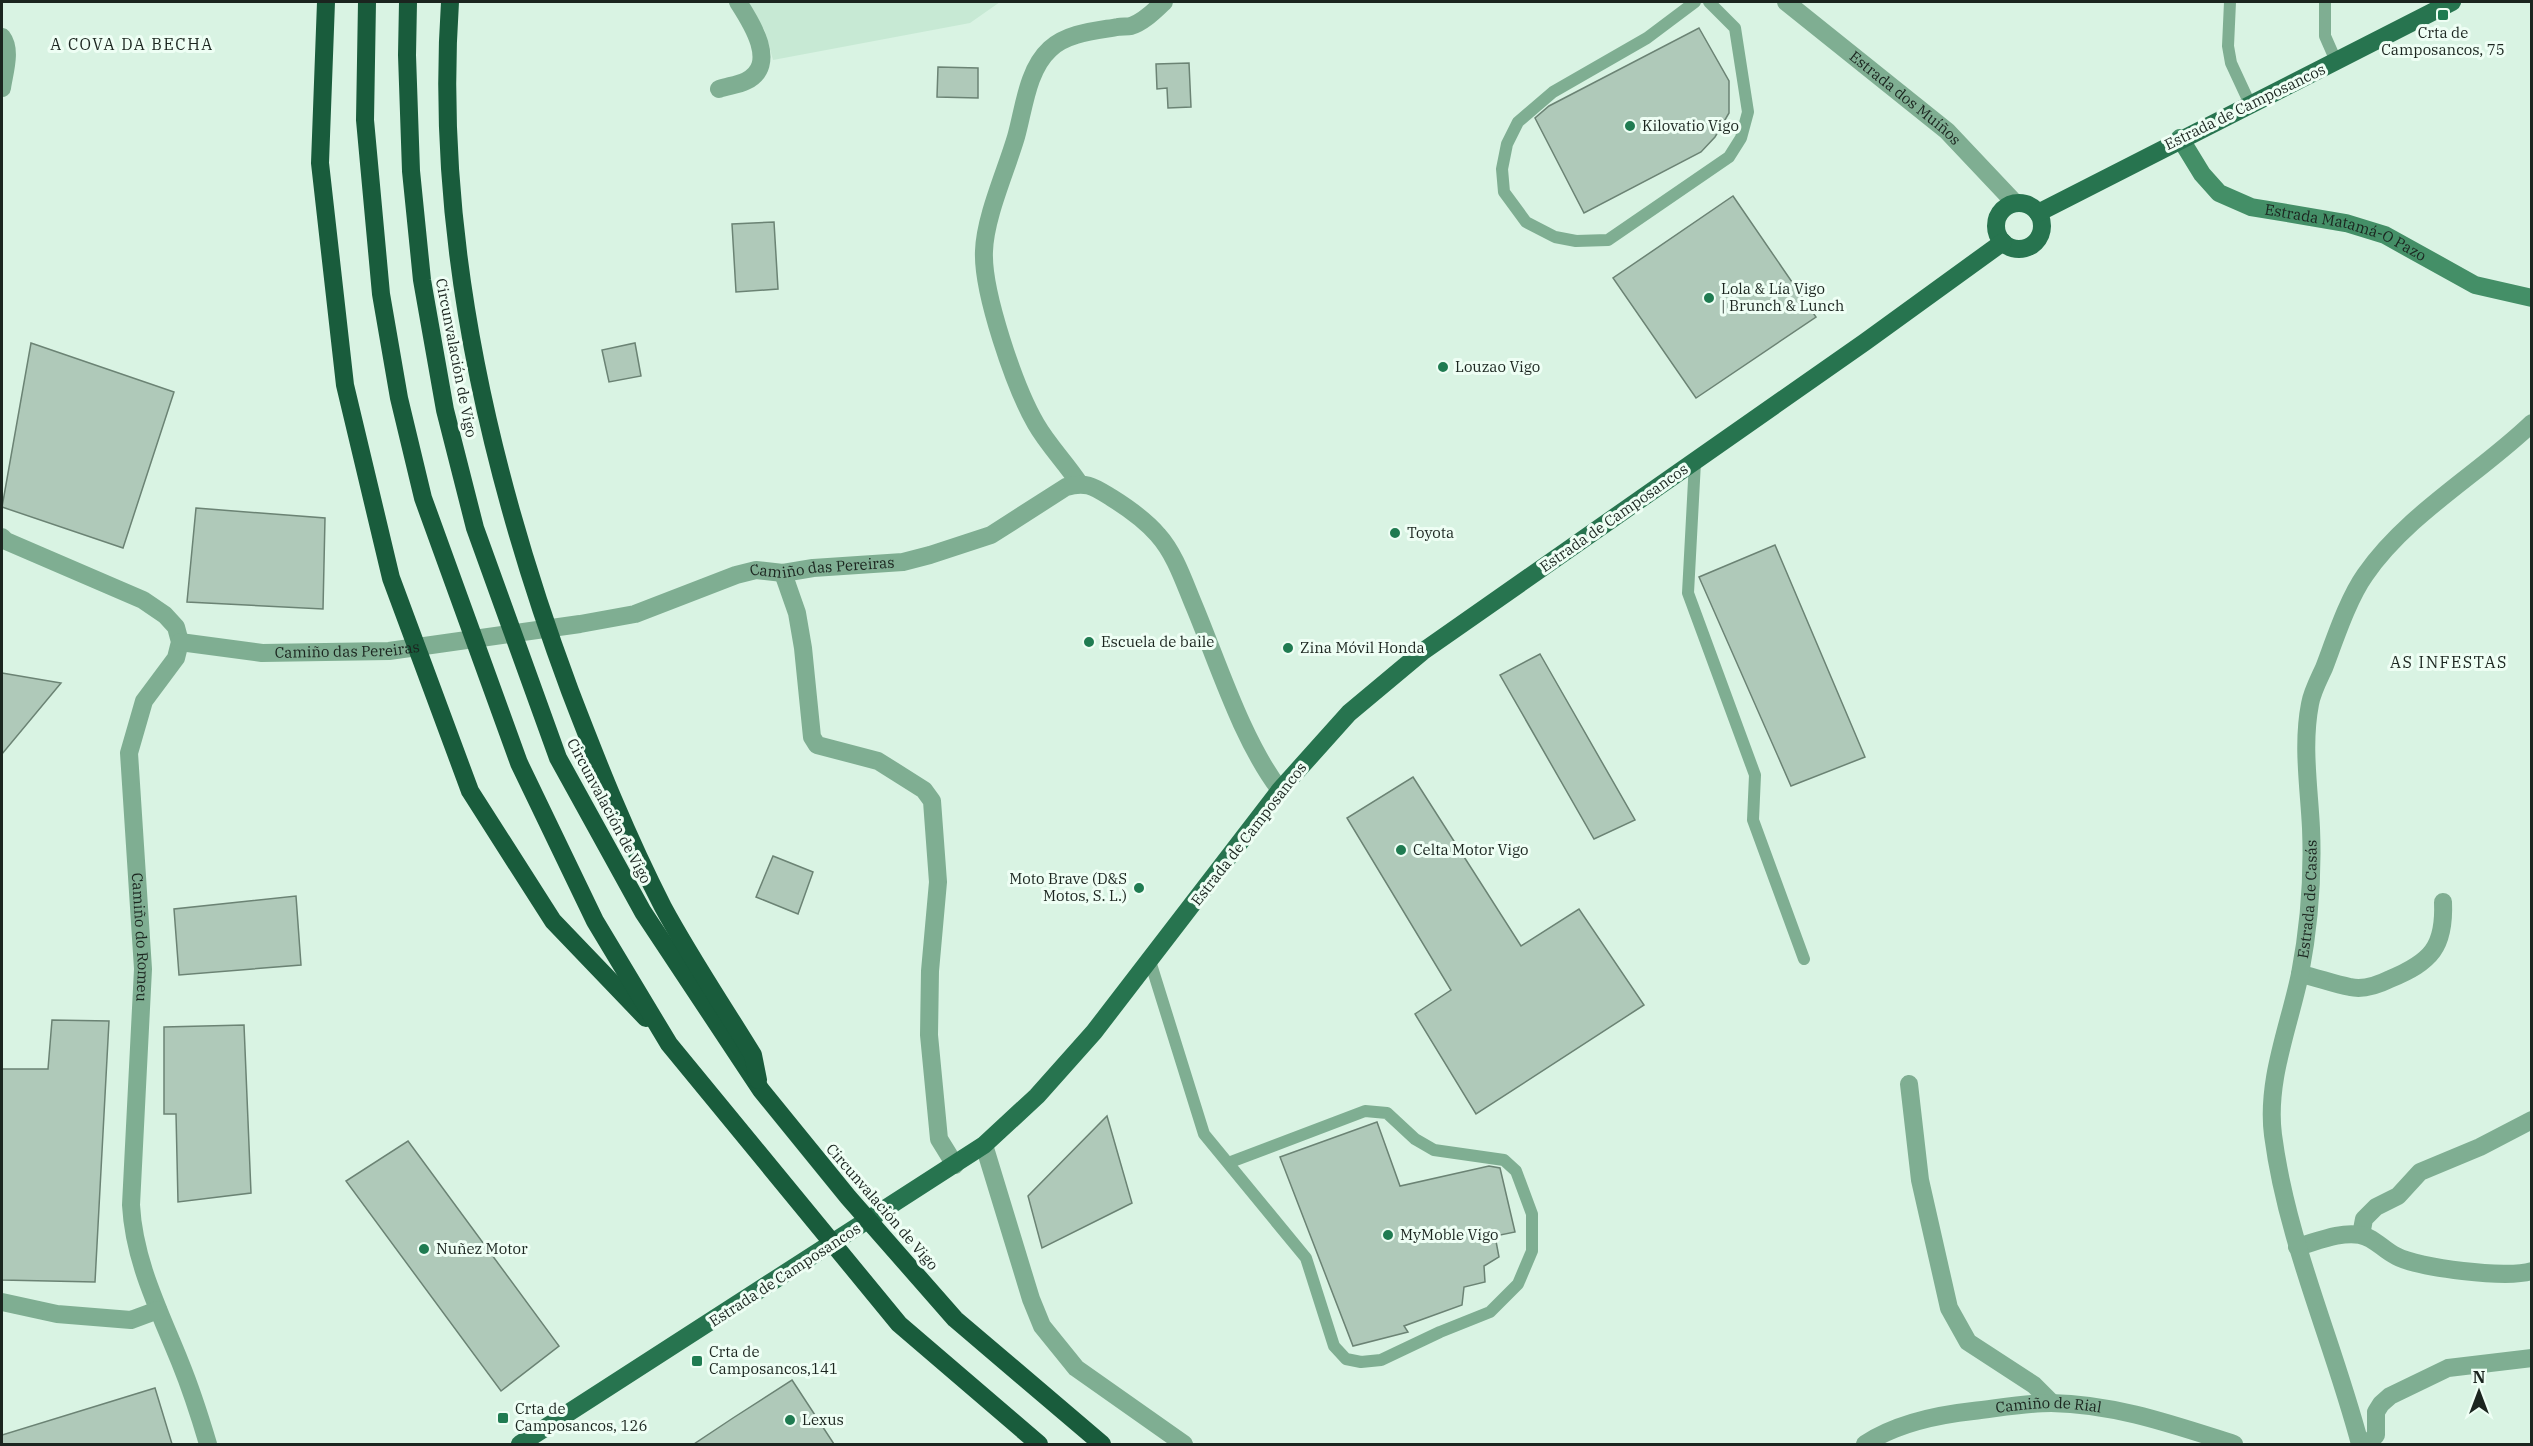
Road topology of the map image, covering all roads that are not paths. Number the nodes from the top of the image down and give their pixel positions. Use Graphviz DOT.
graph roads {
  1 [pos="326,2"];
  2 [pos="367,2"];
  3 [pos="408,2"];
  4 [pos="450,2"];
  5 [pos="738,2"];
  6 [pos="1164,2"];
  7 [pos="1695,2"];
  8 [pos="1709,2"];
  9 [pos="1786,2"];
  10 [pos="2230,2"];
  11 [pos="2325,2"];
  12 [pos="2452,2"];
  13 [pos="2,37"];
  14 [pos="2336,62"];
  15 [pos="2,88"];
  16 [pos="719,89"];
  17 [pos="2250,104"];
  18 [pos="2180,138"];
  19 [pos="2015,203"];
  20 [pos="2038,213"];
  21 [pos="2003,242"];
  22 [pos="2532,298"];
  23 [pos="2532,423"];
  24 [pos="1695,462"];
  25 [pos="1079,483"];
  26 [pos="2,537"];
  27 [pos="783,573"];
  28 [pos="180,642"];
  29 [pos="1280,790"];
  30 [pos="2443,902"];
  31 [pos="1804,959"];
  32 [pos="1150,961"];
  33 [pos="2300,974"];
  34 [pos="669,1044"];
  35 [pos="1909,1084"];
  36 [pos="761,1090"];
  37 [pos="2532,1120"];
  38 [pos="984,1146"];
  39 [pos="1228,1163"];
  40 [pos="955,1165"];
  41 [pos="2361,1235"];
  42 [pos="2297,1247"];
  43 [pos="2532,1271"];
  44 [pos="2,1302"];
  45 [pos="158,1310"];
  46 [pos="2532,1358"];
  47 [pos="2052,1403"];
  48 [pos="208,1444"];
  49 [pos="520,1444"];
  50 [pos="1039,1444"];
  51 [pos="1102,1444"];
  52 [pos="1184,1444"];
  53 [pos="1865,1444"];
  54 [pos="2234,1444"];
  55 [pos="2360,1444"];
  56 [pos="2368,1444"];
  1 -- 34 [label="highway"];
  2 -- 34 [label="highway"];
  3 -- 36 [label="highway, Circunvalación de Vigo"];
  4 -- 36 [label="highway"];
  5 -- 16 [label="street"];
  6 -- 25 [label="street"];
  7 -- 8 [label="lane"];
  9 -- 19 [label="street, Estrada dos Muíños"];
  10 -- 17 [label="lane"];
  11 -- 14 [label="lane"];
  12 -- 14 [label="main road, Estrada de Camposancos"];
  13 -- 15 [label="street"];
  14 -- 17 [label="main road, Estrada de Camposancos"];
  17 -- 18 [label="main road, Estrada de Camposancos"];
  18 -- 20 [label="main road, Estrada de Camposancos"];
  18 -- 22 [label="street, Estrada Matamá-O Pazo"];
  19 -- 20 [label="main road"];
  19 -- 21 [label="main road"];
  20 -- 21 [label="main road"];
  21 -- 24 [label="main road, Estrada de Camposancos"];
  23 -- 33 [label="street, Estrada de Casás"];
  24 -- 29 [label="main road, Estrada de Camposancos"];
  24 -- 31 [label="lane"];
  25 -- 27 [label="street, Camiño das Pereiras"];
  25 -- 29 [label="street"];
  26 -- 28 [label="street"];
  27 -- 28 [label="street, Camiño das Pereiras"];
  27 -- 40 [label="street"];
  28 -- 45 [label="street, Camiño do Romeu"];
  29 -- 32 [label="main road, Estrada de Camposancos"];
  30 -- 33 [label="street"];
  32 -- 38 [label="main road, Estrada de Camposancos"];
  32 -- 39 [label="lane"];
  33 -- 42 [label="street, Estrada de Casás"];
  34 -- 50 [label="highway"];
  35 -- 47 [label="street"];
  36 -- 51 [label="highway, Circunvalación de Vigo"];
  37 -- 41 [label="street"];
  38 -- 40 [label="main road, Estrada de Camposancos"];
  38 -- 52 [label="street"];
  39 -- 39 [label="lane"];
  40 -- 49 [label="main road, Estrada de Camposancos"];
  41 -- 42 [label="street"];
  41 -- 43 [label="street"];
  42 -- 55 [label="street, Estrada de Casás"];
  44 -- 45 [label="street"];
  45 -- 48 [label="street, Camiño do Romeu"];
  46 -- 56 [label="street"];
  47 -- 53 [label="street, Camiño de Rial"];
  47 -- 54 [label="street, Camiño de Rial"];
}
